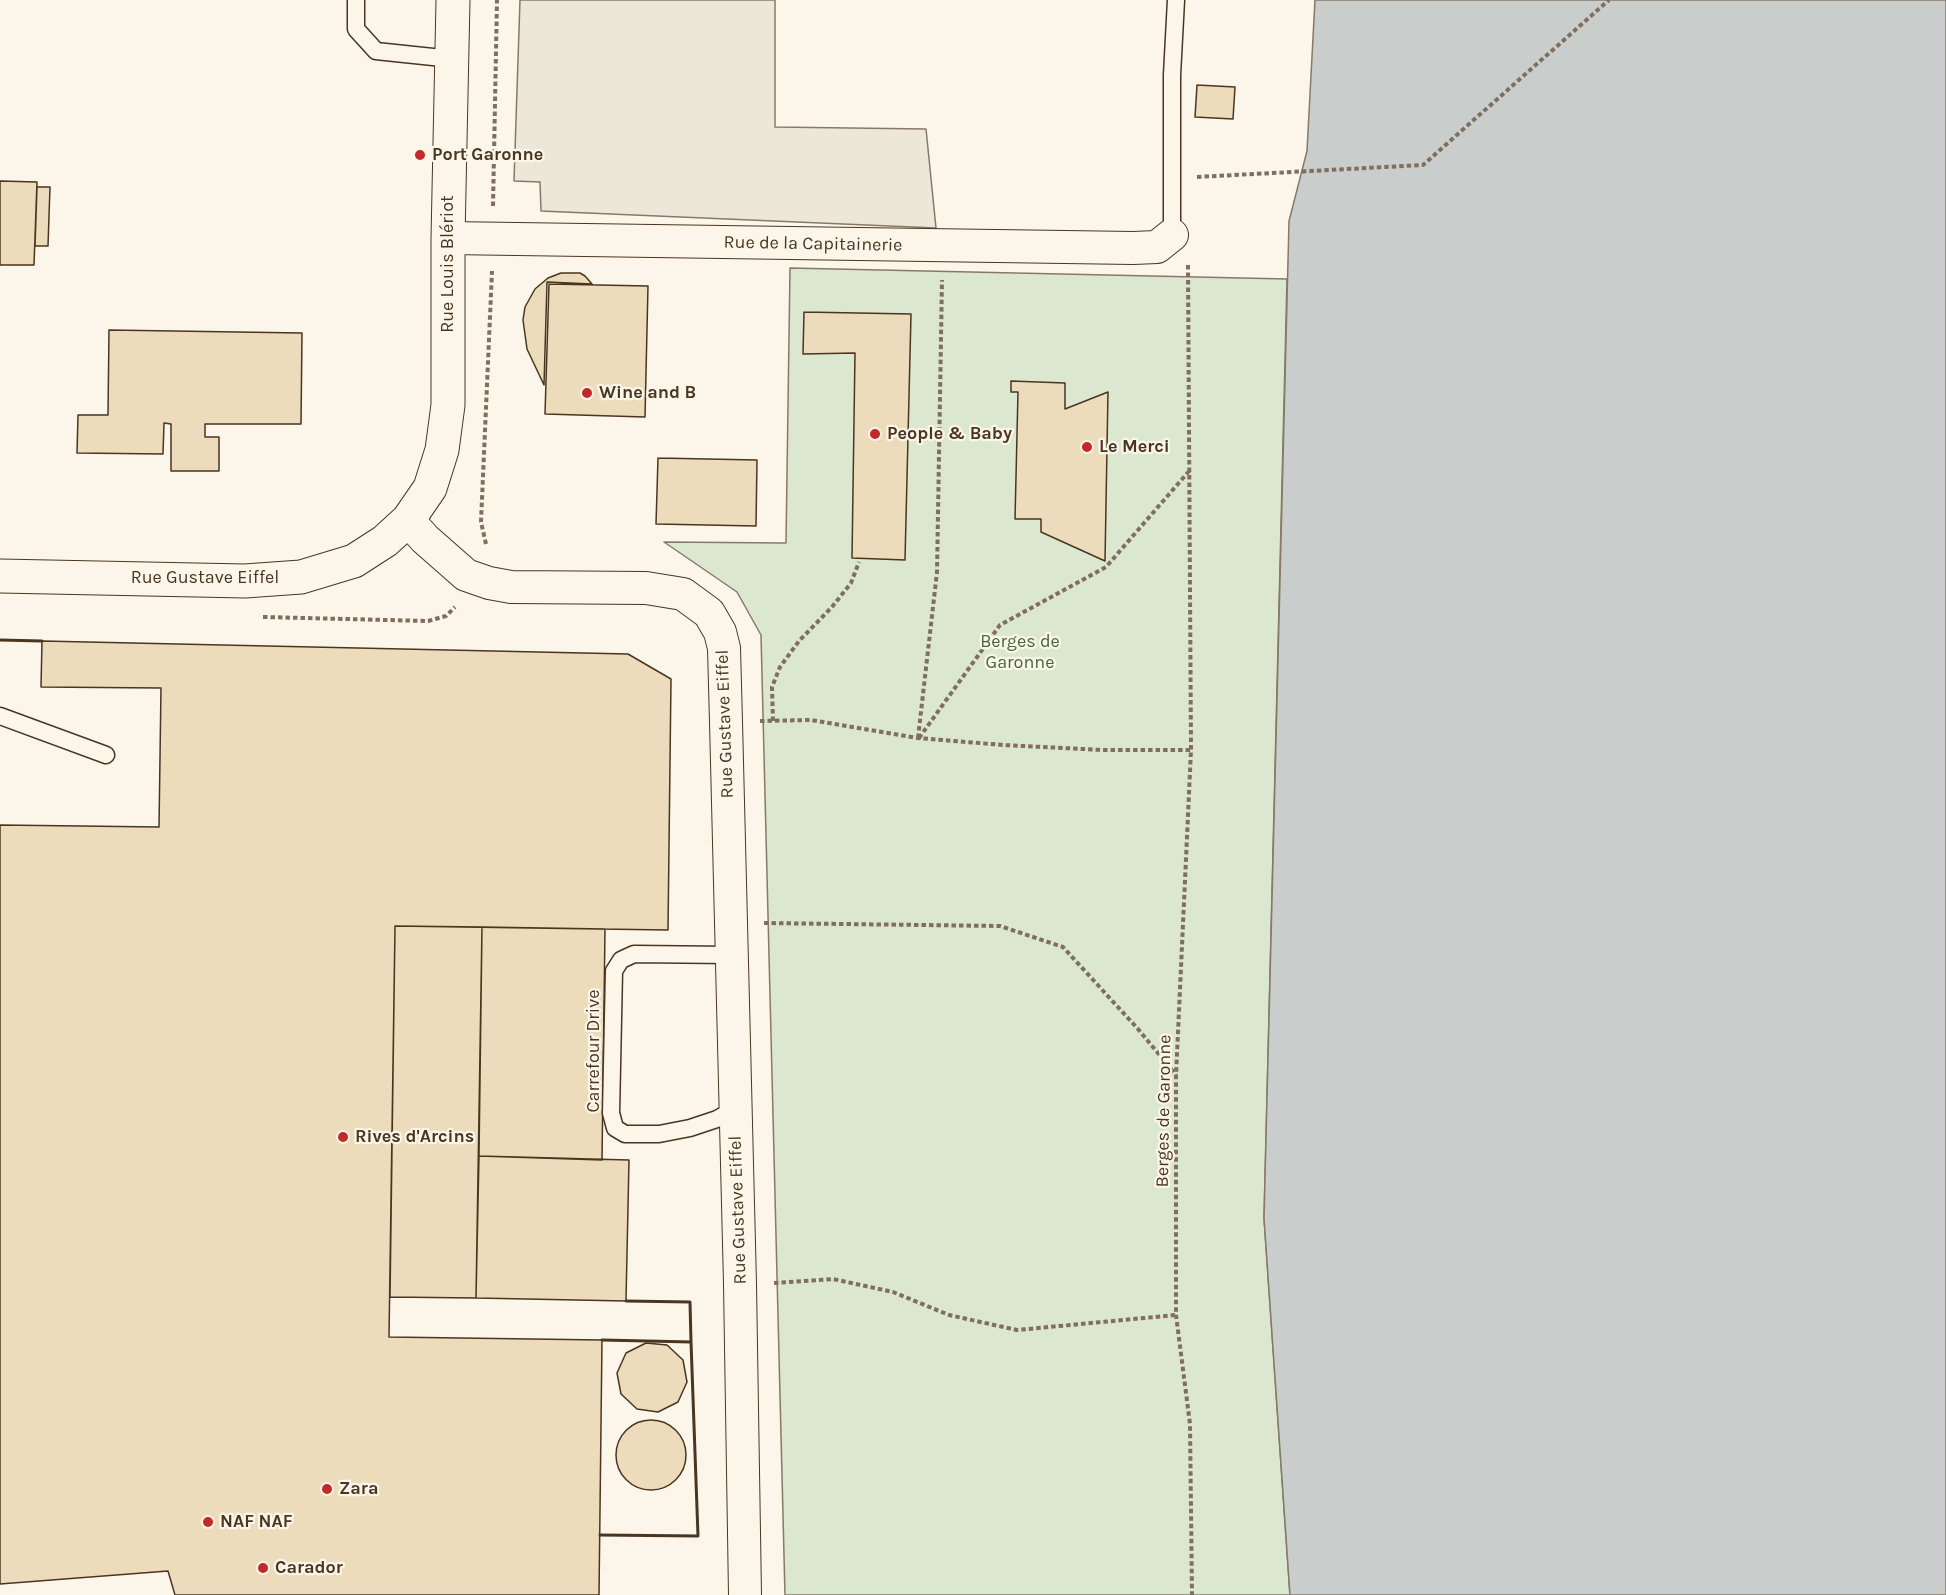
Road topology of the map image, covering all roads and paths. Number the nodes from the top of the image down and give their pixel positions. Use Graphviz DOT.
graph roads {
  1 [pos="356,0"];
  2 [pos="453,0"];
  3 [pos="1176,0"];
  4 [pos="1609,0"];
  5 [pos="452,59"];
  6 [pos="1172,178"];
  7 [pos="1172,235"];
  8 [pos="448,238"];
  9 [pos="943,246"];
  10 [pos="1190,470"];
  11 [pos="408,520"];
  12 [pos="859,562"];
  13 [pos="0,576"];
  14 [pos="0,716"];
  15 [pos="773,721"];
  16 [pos="726,722"];
  17 [pos="918,738"];
  18 [pos="1191,750"];
  19 [pos="106,755"];
  20 [pos="731,923"];
  21 [pos="730,955"];
  22 [pos="1176,1076"];
  23 [pos="735,1109"];
  24 [pos="740,1284"];
  25 [pos="1176,1315"];
  26 [pos="746,1595"];
  27 [pos="1192,1595"];
  1 -- 5 [label="lane"];
  2 -- 5 [label="street, Rue Louis Blériot"];
  3 -- 6 [label="lane"];
  4 -- 6 [label="path"];
  5 -- 8 [label="street, Rue Louis Blériot"];
  6 -- 7 [label="lane"];
  7 -- 9 [label="street, Rue de la Capitainerie"];
  7 -- 10 [label="path, Berges de Garonne"];
  8 -- 9 [label="street, Rue de la Capitainerie"];
  8 -- 11 [label="street, Rue Louis Blériot"];
  9 -- 17 [label="path"];
  10 -- 17 [label="path"];
  10 -- 18 [label="path, Berges de Garonne"];
  11 -- 13 [label="street, Rue Gustave Eiffel"];
  11 -- 16 [label="street, Rue Gustave Eiffel"];
  12 -- 15 [label="path"];
  14 -- 19 [label="lane"];
  15 -- 16 [label="path"];
  15 -- 17 [label="path"];
  16 -- 20 [label="street, Rue Gustave Eiffel"];
  17 -- 18 [label="path"];
  18 -- 22 [label="path, Berges de Garonne"];
  20 -- 21 [label="street, Rue Gustave Eiffel"];
  20 -- 22 [label="path"];
  21 -- 23 [label="street, Rue Gustave Eiffel"];
  21 -- 23 [label="lane, Carrefour Drive"];
  22 -- 25 [label="path, Berges de Garonne"];
  23 -- 24 [label="street, Rue Gustave Eiffel"];
  24 -- 25 [label="path"];
  24 -- 26 [label="street, Rue Gustave Eiffel"];
  25 -- 27 [label="path, Berges de Garonne"];
}
